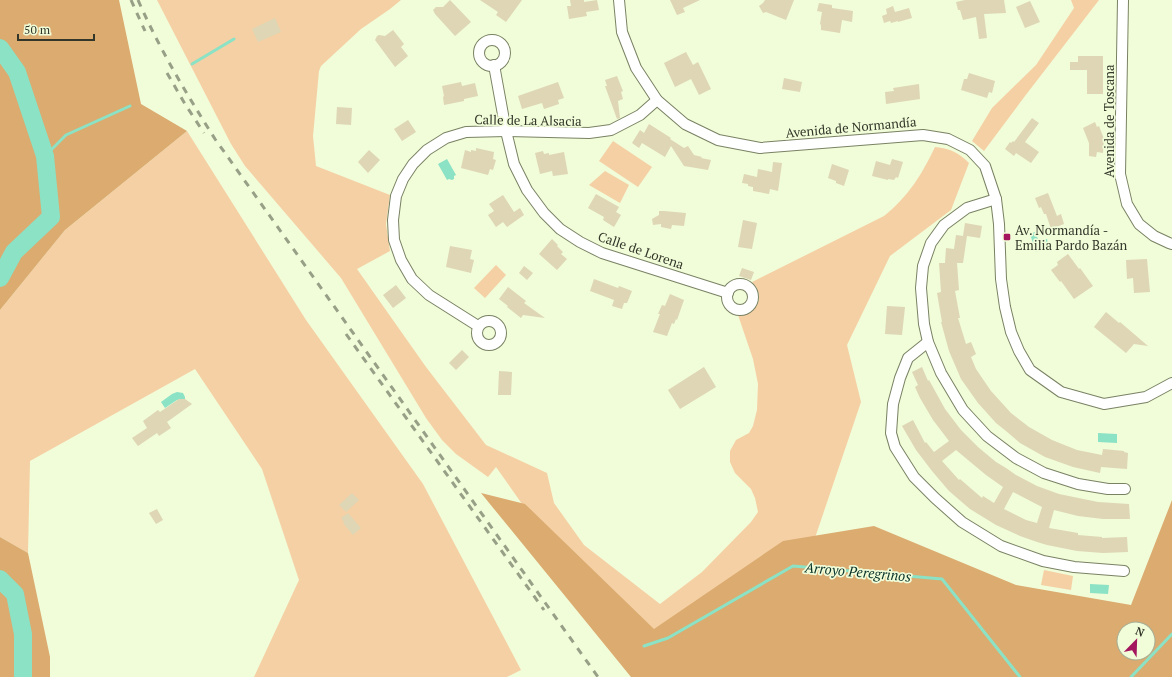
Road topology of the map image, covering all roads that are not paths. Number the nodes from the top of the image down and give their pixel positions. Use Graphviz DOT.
graph roads {
  1 [pos="619,0"];
  2 [pos="1123,0"];
  3 [pos="494,66"];
  4 [pos="657,100"];
  5 [pos="506,131"];
  6 [pos="996,199"];
  7 [pos="1172,244"];
  8 [pos="728,293"];
  9 [pos="478,326"];
  10 [pos="928,342"];
  11 [pos="1172,384"];
  12 [pos="1126,489"];
  13 [pos="1124,571"];
  1 -- 4 [label="street, Avenida de Normandía"];
  2 -- 7 [label="street, Avenida de Toscana"];
  3 -- 5 [label="street, Calle de Lorena"];
  4 -- 5 [label="street, Calle de La Alsacia"];
  4 -- 6 [label="street, Avenida de Normandía"];
  5 -- 8 [label="street, Calle de Lorena"];
  5 -- 9 [label="street, Calle de La Alsacia"];
  6 -- 10 [label="street"];
  6 -- 11 [label="street, Avenida de Normandía"];
  10 -- 12 [label="street"];
  10 -- 13 [label="street"];
}
